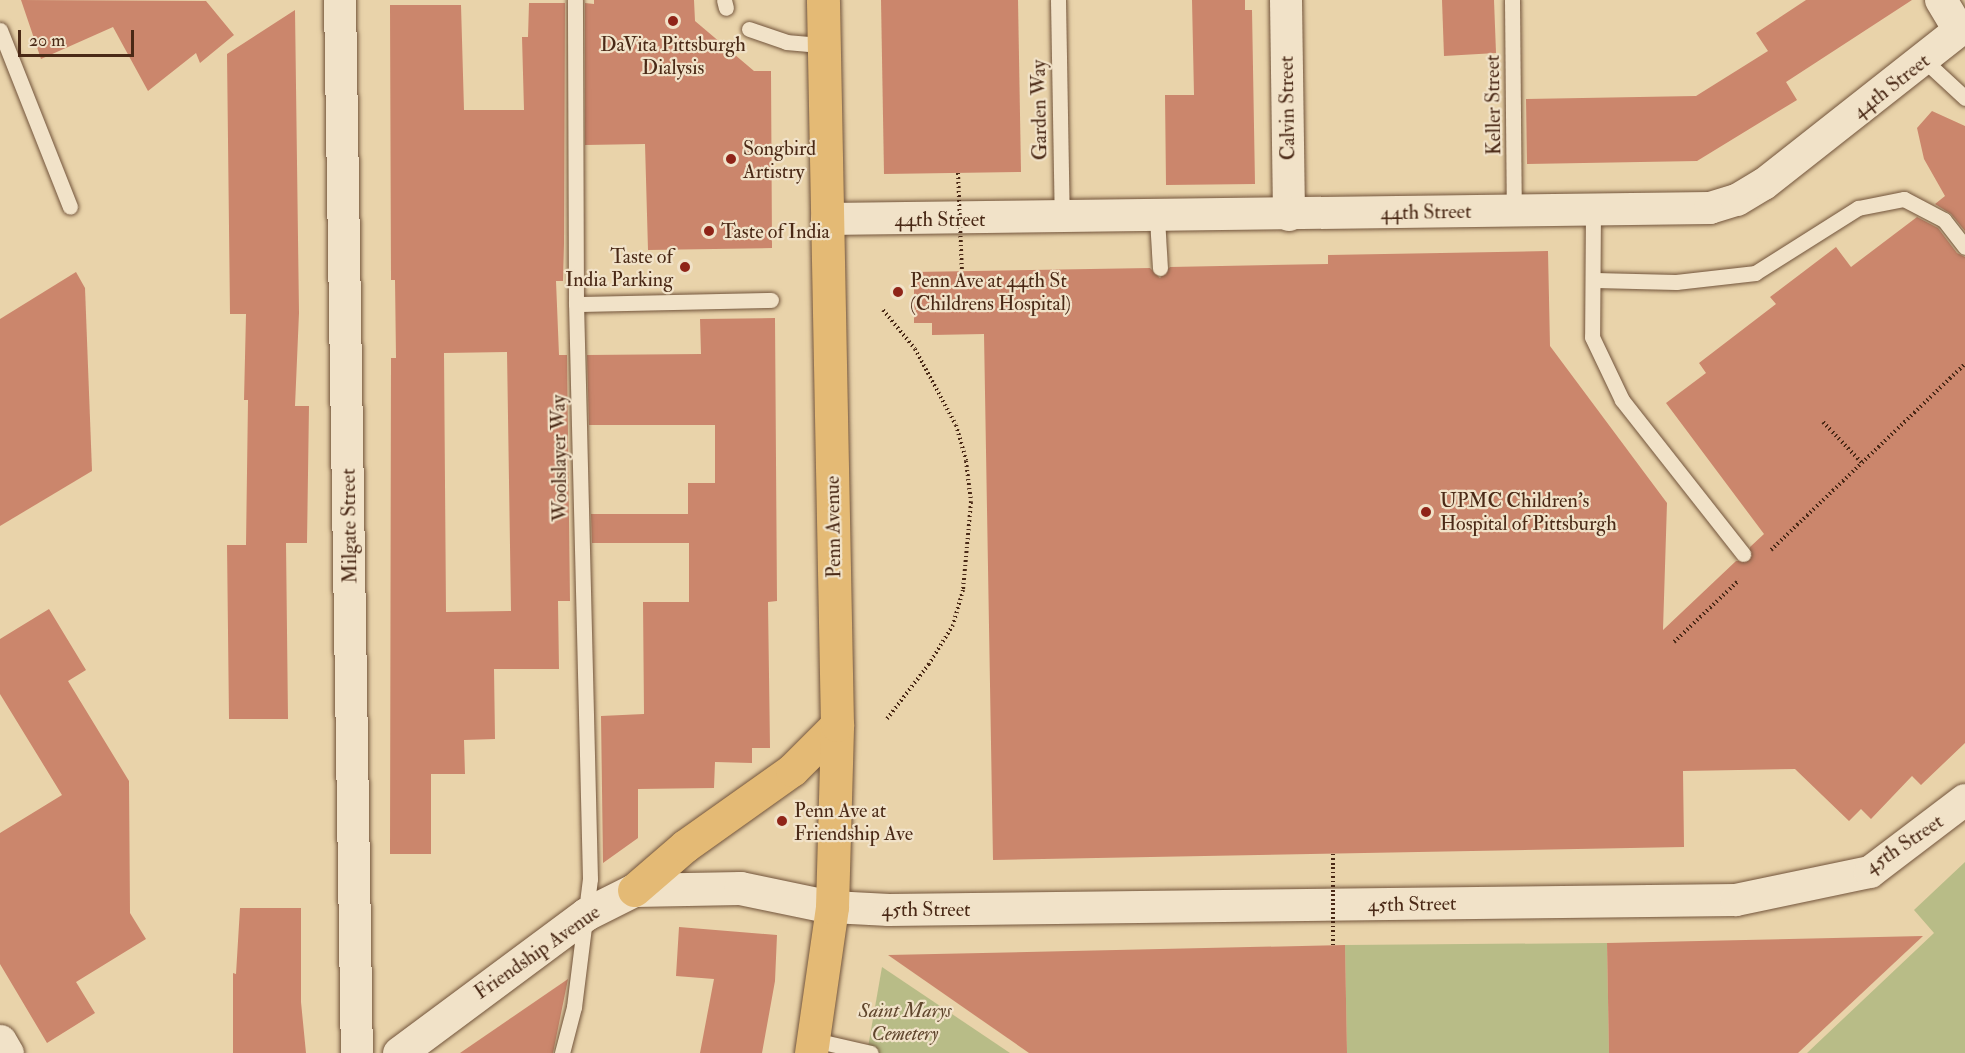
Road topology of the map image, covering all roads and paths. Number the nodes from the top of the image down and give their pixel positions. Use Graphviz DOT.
graph roads {
  1 [pos="340,0"];
  2 [pos="575,0"];
  3 [pos="823,0"];
  4 [pos="1058,0"];
  5 [pos="1286,0"];
  6 [pos="1512,0"];
  7 [pos="1941,0"];
  8 [pos="1962,28"];
  9 [pos="749,29"];
  10 [pos="0,30"];
  11 [pos="824,45"];
  12 [pos="1924,60"];
  13 [pos="1965,98"];
  14 [pos="958,172"];
  15 [pos="70,207"];
  16 [pos="1514,209"];
  17 [pos="1593,209"];
  18 [pos="1289,215"];
  19 [pos="1157,218"];
  20 [pos="827,219"];
  21 [pos="1062,219"];
  22 [pos="1965,247"];
  23 [pos="1160,268"];
  24 [pos="962,273"];
  25 [pos="1594,280"];
  26 [pos="771,300"];
  27 [pos="576,304"];
  28 [pos="883,310"];
  29 [pos="1965,364"];
  30 [pos="1823,422"];
  31 [pos="1863,464"];
  32 [pos="1768,553"];
  33 [pos="1743,554"];
  34 [pos="1743,577"];
  35 [pos="1674,642"];
  36 [pos="887,719"];
  37 [pos="837,725"];
  38 [pos="1965,800"];
  39 [pos="1333,854"];
  40 [pos="634,890"];
  41 [pos="832,907"];
  42 [pos="586,914"];
  43 [pos="1333,946"];
  44 [pos="0,1041"];
  45 [pos="812,1047"];
  46 [pos="7,1053"];
  47 [pos="357,1053"];
  48 [pos="399,1053"];
  49 [pos="562,1053"];
  50 [pos="871,1053"];
  1 -- 47 [label="street, Milgate Street"];
  2 -- 27 [label="lane, Woolslayer Way"];
  3 -- 11 [label="main road, Penn Avenue"];
  4 -- 21 [label="lane, Garden Way"];
  5 -- 18 [label="street, Calvin Street"];
  6 -- 16 [label="lane, Keller Street"];
  7 -- 8 [label="street"];
  8 -- 12 [label="street, 44th Street"];
  9 -- 11 [label="lane"];
  10 -- 15 [label="lane"];
  11 -- 20 [label="main road, Penn Avenue"];
  12 -- 13 [label="lane"];
  12 -- 17 [label="street, 44th Street"];
  14 -- 24 [label="path, bridge"];
  16 -- 17 [label="street, 44th Street"];
  16 -- 18 [label="street, 44th Street"];
  17 -- 25 [label="lane"];
  18 -- 19 [label="street, 44th Street"];
  19 -- 21 [label="street, 44th Street"];
  19 -- 23 [label="lane"];
  20 -- 21 [label="street, 44th Street"];
  20 -- 37 [label="main road, Penn Avenue"];
  22 -- 25 [label="lane"];
  25 -- 33 [label="lane"];
  26 -- 27 [label="lane"];
  27 -- 42 [label="lane, Woolslayer Way"];
  28 -- 36 [label="path"];
  29 -- 31 [label="path"];
  30 -- 31 [label="path"];
  31 -- 32 [label="path"];
  34 -- 35 [label="path"];
  37 -- 40 [label="main road"];
  37 -- 41 [label="main road, Penn Avenue"];
  38 -- 41 [label="street, 45th Street"];
  39 -- 43 [label="path, bridge"];
  40 -- 41 [label="street, Friendship Avenue"];
  40 -- 42 [label="street, Friendship Avenue"];
  41 -- 45 [label="main road, Penn Avenue"];
  42 -- 48 [label="street, Friendship Avenue"];
  42 -- 49 [label="lane, Woolslayer Way"];
  44 -- 46 [label="street"];
  45 -- 50 [label="lane"];
}
